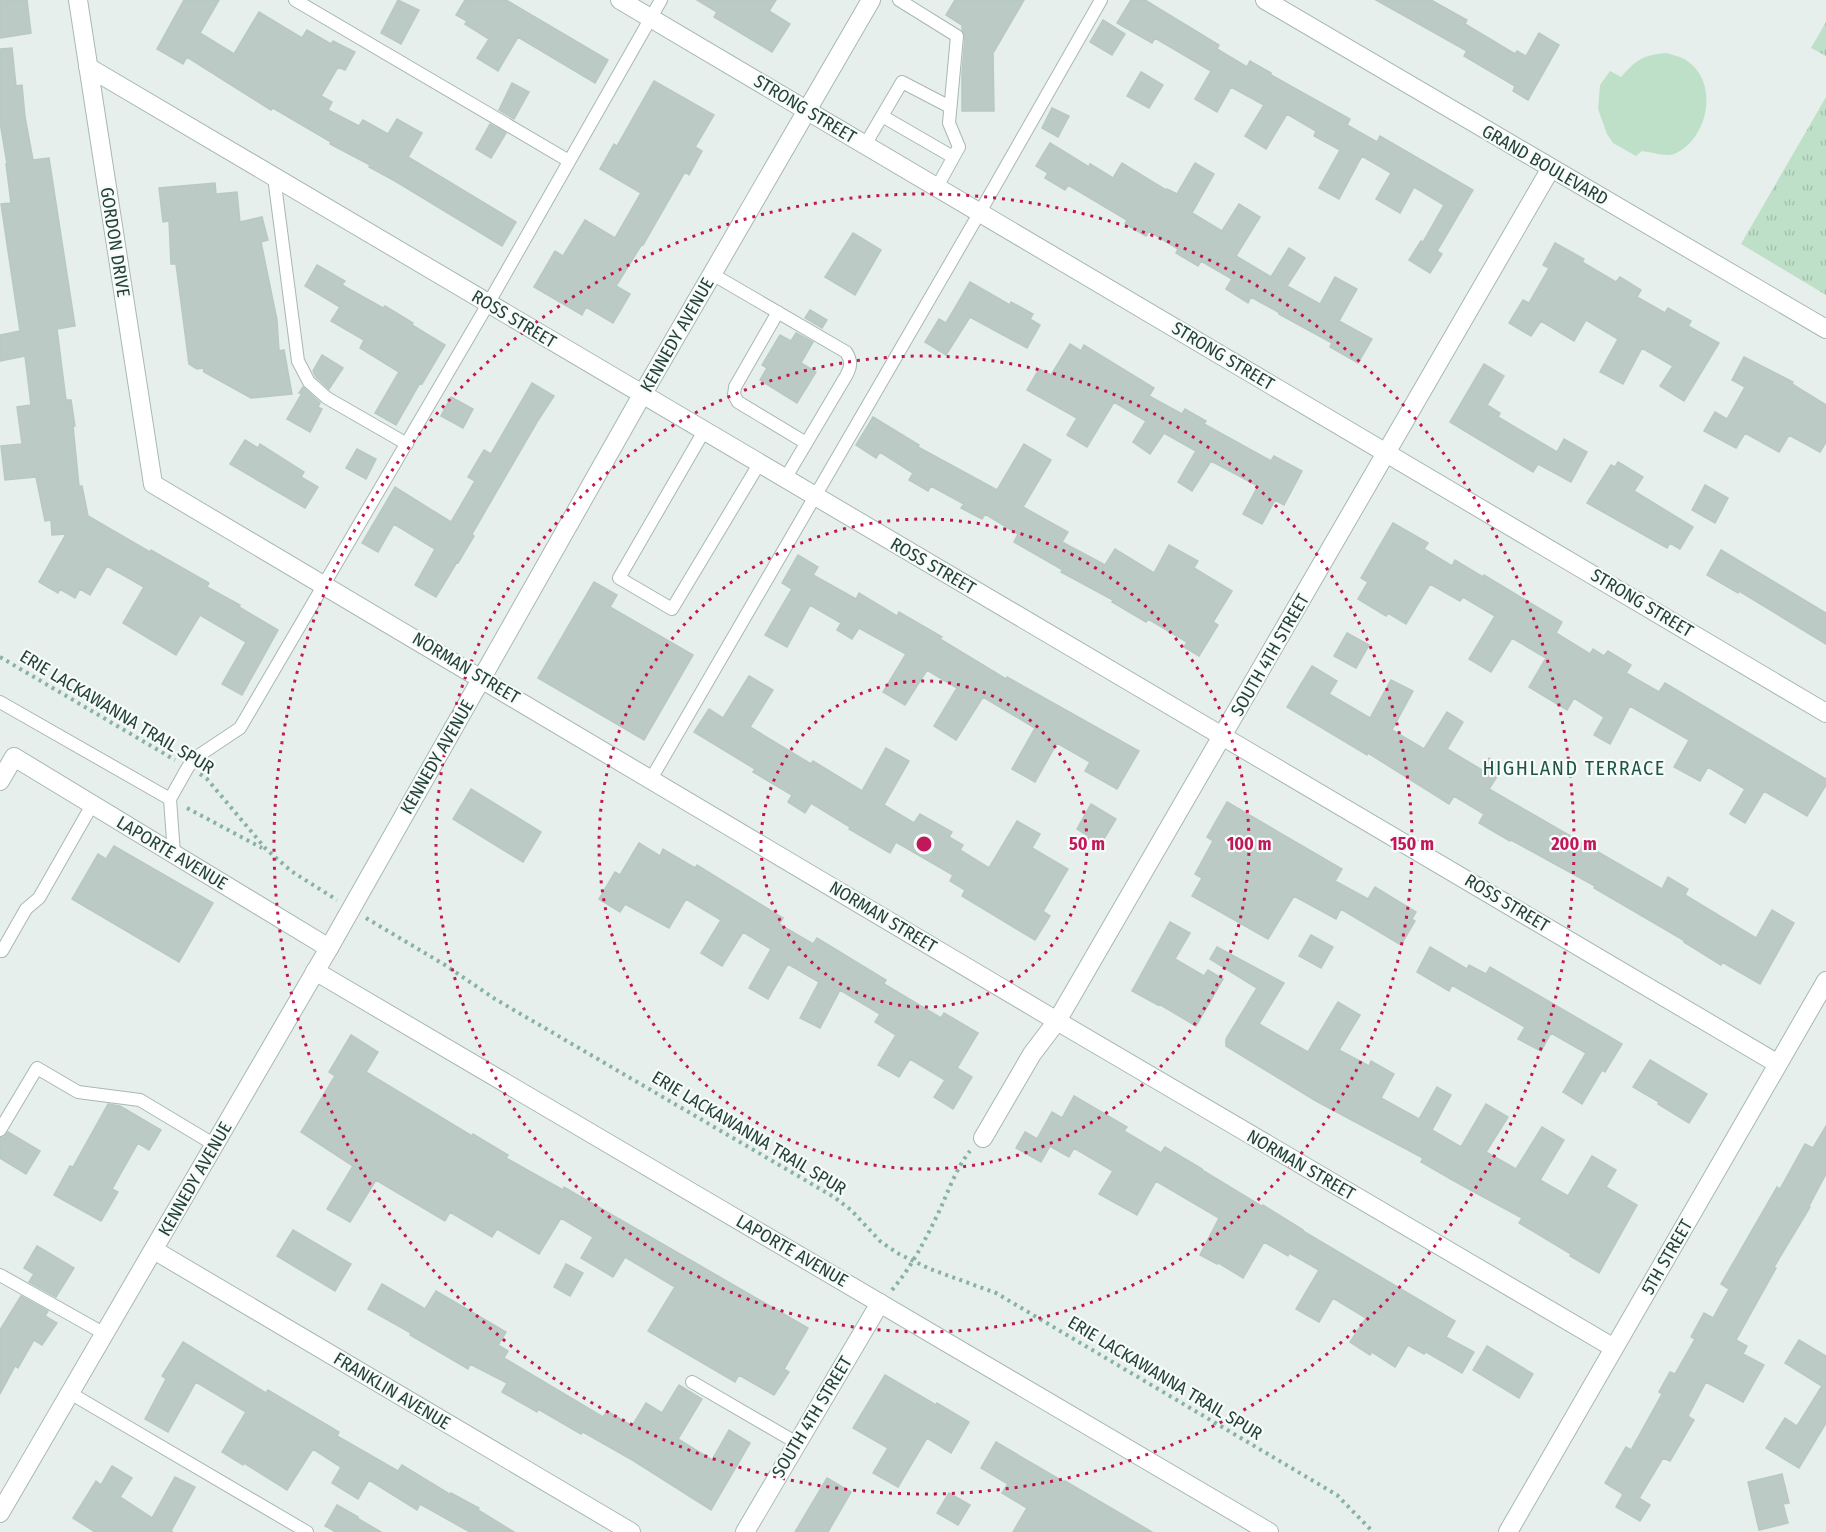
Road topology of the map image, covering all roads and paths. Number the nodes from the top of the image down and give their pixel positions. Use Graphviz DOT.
graph roads {
  1 [pos="78,0"];
  2 [pos="296,0"];
  3 [pos="620,0"];
  4 [pos="661,0"];
  5 [pos="871,0"];
  6 [pos="899,0"];
  7 [pos="1101,0"];
  8 [pos="1265,0"];
  9 [pos="650,18"];
  10 [pos="88,67"];
  11 [pos="950,107"];
  12 [pos="807,110"];
  13 [pos="882,116"];
  14 [pos="865,145"];
  15 [pos="953,157"];
  16 [pos="569,161"];
  17 [pos="1551,168"];
  18 [pos="274,177"];
  19 [pos="937,187"];
  20 [pos="980,212"];
  21 [pos="712,274"];
  22 [pos="488,304"];
  23 [pos="778,312"];
  24 [pos="1826,329"];
  25 [pos="642,395"];
  26 [pos="704,431"];
  27 [pos="806,443"];
  28 [pos="407,444"];
  29 [pos="1387,453"];
  30 [pos="759,464"];
  31 [pos="785,479"];
  32 [pos="153,484"];
  33 [pos="815,496"];
  34 [pos="325,585"];
  35 [pos="0,657"];
  36 [pos="482,678"];
  37 [pos="0,702"];
  38 [pos="1826,713"];
  39 [pos="1222,735"];
  40 [pos="188,767"];
  41 [pos="651,779"];
  42 [pos="0,781"];
  43 [pos="170,799"];
  44 [pos="92,805"];
  45 [pos="266,849"];
  46 [pos="174,854"];
  47 [pos="321,890"];
  48 [pos="381,928"];
  49 [pos="329,948"];
  50 [pos="2,951"];
  51 [pos="315,971"];
  52 [pos="1826,981"];
  53 [pos="1057,1021"];
  54 [pos="1778,1064"];
  55 [pos="0,1130"];
  56 [pos="983,1138"];
  57 [pos="215,1144"];
  58 [pos="154,1250"];
  59 [pos="914,1261"];
  60 [pos="0,1275"];
  61 [pos="880,1303"];
  62 [pos="105,1334"];
  63 [pos="1614,1348"];
  64 [pos="692,1382"];
  65 [pos="70,1393"];
  66 [pos="797,1443"];
  67 [pos="0,1513"];
  68 [pos="307,1532"];
  69 [pos="631,1532"];
  70 [pos="745,1532"];
  71 [pos="1269,1532"];
  72 [pos="1373,1532"];
  73 [pos="1508,1532"];
  1 -- 10 [label="street, GORDON DRIVE"];
  2 -- 16 [label="lane"];
  3 -- 9 [label="street, STRONG STREET"];
  4 -- 9 [label="lane"];
  5 -- 12 [label="street, KENNEDY AVENUE"];
  6 -- 11 [label="lane"];
  7 -- 20 [label="lane"];
  8 -- 17 [label="street, GRAND BOULEVARD"];
  9 -- 12 [label="street, STRONG STREET"];
  9 -- 16 [label="lane"];
  10 -- 18 [label="street, ROSS STREET"];
  10 -- 32 [label="street, GORDON DRIVE"];
  11 -- 13 [label="lane"];
  11 -- 15 [label="lane"];
  12 -- 14 [label="street, STRONG STREET"];
  12 -- 21 [label="street, KENNEDY AVENUE"];
  13 -- 14 [label="lane"];
  13 -- 15 [label="lane"];
  14 -- 19 [label="street, STRONG STREET"];
  15 -- 19 [label="lane"];
  16 -- 22 [label="lane"];
  17 -- 24 [label="street, GRAND BOULEVARD"];
  17 -- 29 [label="street, SOUTH 4TH STREET"];
  18 -- 22 [label="street, ROSS STREET"];
  18 -- 28 [label="lane"];
  19 -- 20 [label="street, STRONG STREET"];
  20 -- 29 [label="street, STRONG STREET"];
  20 -- 33 [label="lane"];
  21 -- 23 [label="lane"];
  21 -- 25 [label="street, KENNEDY AVENUE"];
  22 -- 25 [label="street, ROSS STREET"];
  22 -- 28 [label="lane"];
  23 -- 27 [label="lane"];
  23 -- 27 [label="lane"];
  25 -- 26 [label="street, ROSS STREET"];
  25 -- 36 [label="street, KENNEDY AVENUE"];
  26 -- 30 [label="street, ROSS STREET"];
  26 -- 30 [label="lane"];
  27 -- 31 [label="lane"];
  28 -- 34 [label="lane"];
  29 -- 38 [label="street, STRONG STREET"];
  29 -- 39 [label="street, SOUTH 4TH STREET"];
  30 -- 31 [label="street, ROSS STREET"];
  31 -- 33 [label="street, ROSS STREET"];
  32 -- 34 [label="street, NORMAN STREET"];
  33 -- 39 [label="street, ROSS STREET"];
  33 -- 41 [label="lane"];
  34 -- 36 [label="street, NORMAN STREET"];
  34 -- 40 [label="lane"];
  35 -- 40 [label="path, ERIE LACKAWANNA TRAIL SPUR"];
  36 -- 41 [label="street, NORMAN STREET"];
  36 -- 49 [label="street, KENNEDY AVENUE"];
  37 -- 43 [label="lane"];
  39 -- 53 [label="street, SOUTH 4TH STREET"];
  39 -- 54 [label="street, ROSS STREET"];
  40 -- 43 [label="lane"];
  40 -- 45 [label="path, ERIE LACKAWANNA TRAIL SPUR"];
  41 -- 53 [label="street, NORMAN STREET"];
  42 -- 44 [label="street, LAPORTE AVENUE"];
  43 -- 45 [label="path"];
  43 -- 46 [label="lane"];
  44 -- 46 [label="street, LAPORTE AVENUE"];
  44 -- 50 [label="lane"];
  45 -- 47 [label="path, ERIE LACKAWANNA TRAIL SPUR"];
  46 -- 49 [label="street, LAPORTE AVENUE"];
  48 -- 59 [label="path, ERIE LACKAWANNA TRAIL SPUR"];
  49 -- 51 [label="street, KENNEDY AVENUE"];
  51 -- 57 [label="street, KENNEDY AVENUE"];
  51 -- 61 [label="street, LAPORTE AVENUE"];
  52 -- 54 [label="street, 5TH STREET"];
  53 -- 56 [label="street, SOUTH 4TH STREET"];
  53 -- 63 [label="street, NORMAN STREET"];
  54 -- 63 [label="street, 5TH STREET"];
  55 -- 57 [label="lane"];
  56 -- 59 [label="path"];
  57 -- 58 [label="street, KENNEDY AVENUE"];
  58 -- 62 [label="street, KENNEDY AVENUE"];
  58 -- 69 [label="street, FRANKLIN AVENUE"];
  59 -- 61 [label="path"];
  59 -- 72 [label="path, ERIE LACKAWANNA TRAIL SPUR"];
  60 -- 62 [label="lane"];
  61 -- 66 [label="street, SOUTH 4TH STREET"];
  61 -- 71 [label="street, LAPORTE AVENUE"];
  62 -- 65 [label="street, KENNEDY AVENUE"];
  63 -- 73 [label="street, 5TH STREET"];
  64 -- 66 [label="lane"];
  65 -- 67 [label="street, KENNEDY AVENUE"];
  65 -- 68 [label="lane"];
  66 -- 70 [label="street, SOUTH 4TH STREET"];
}
